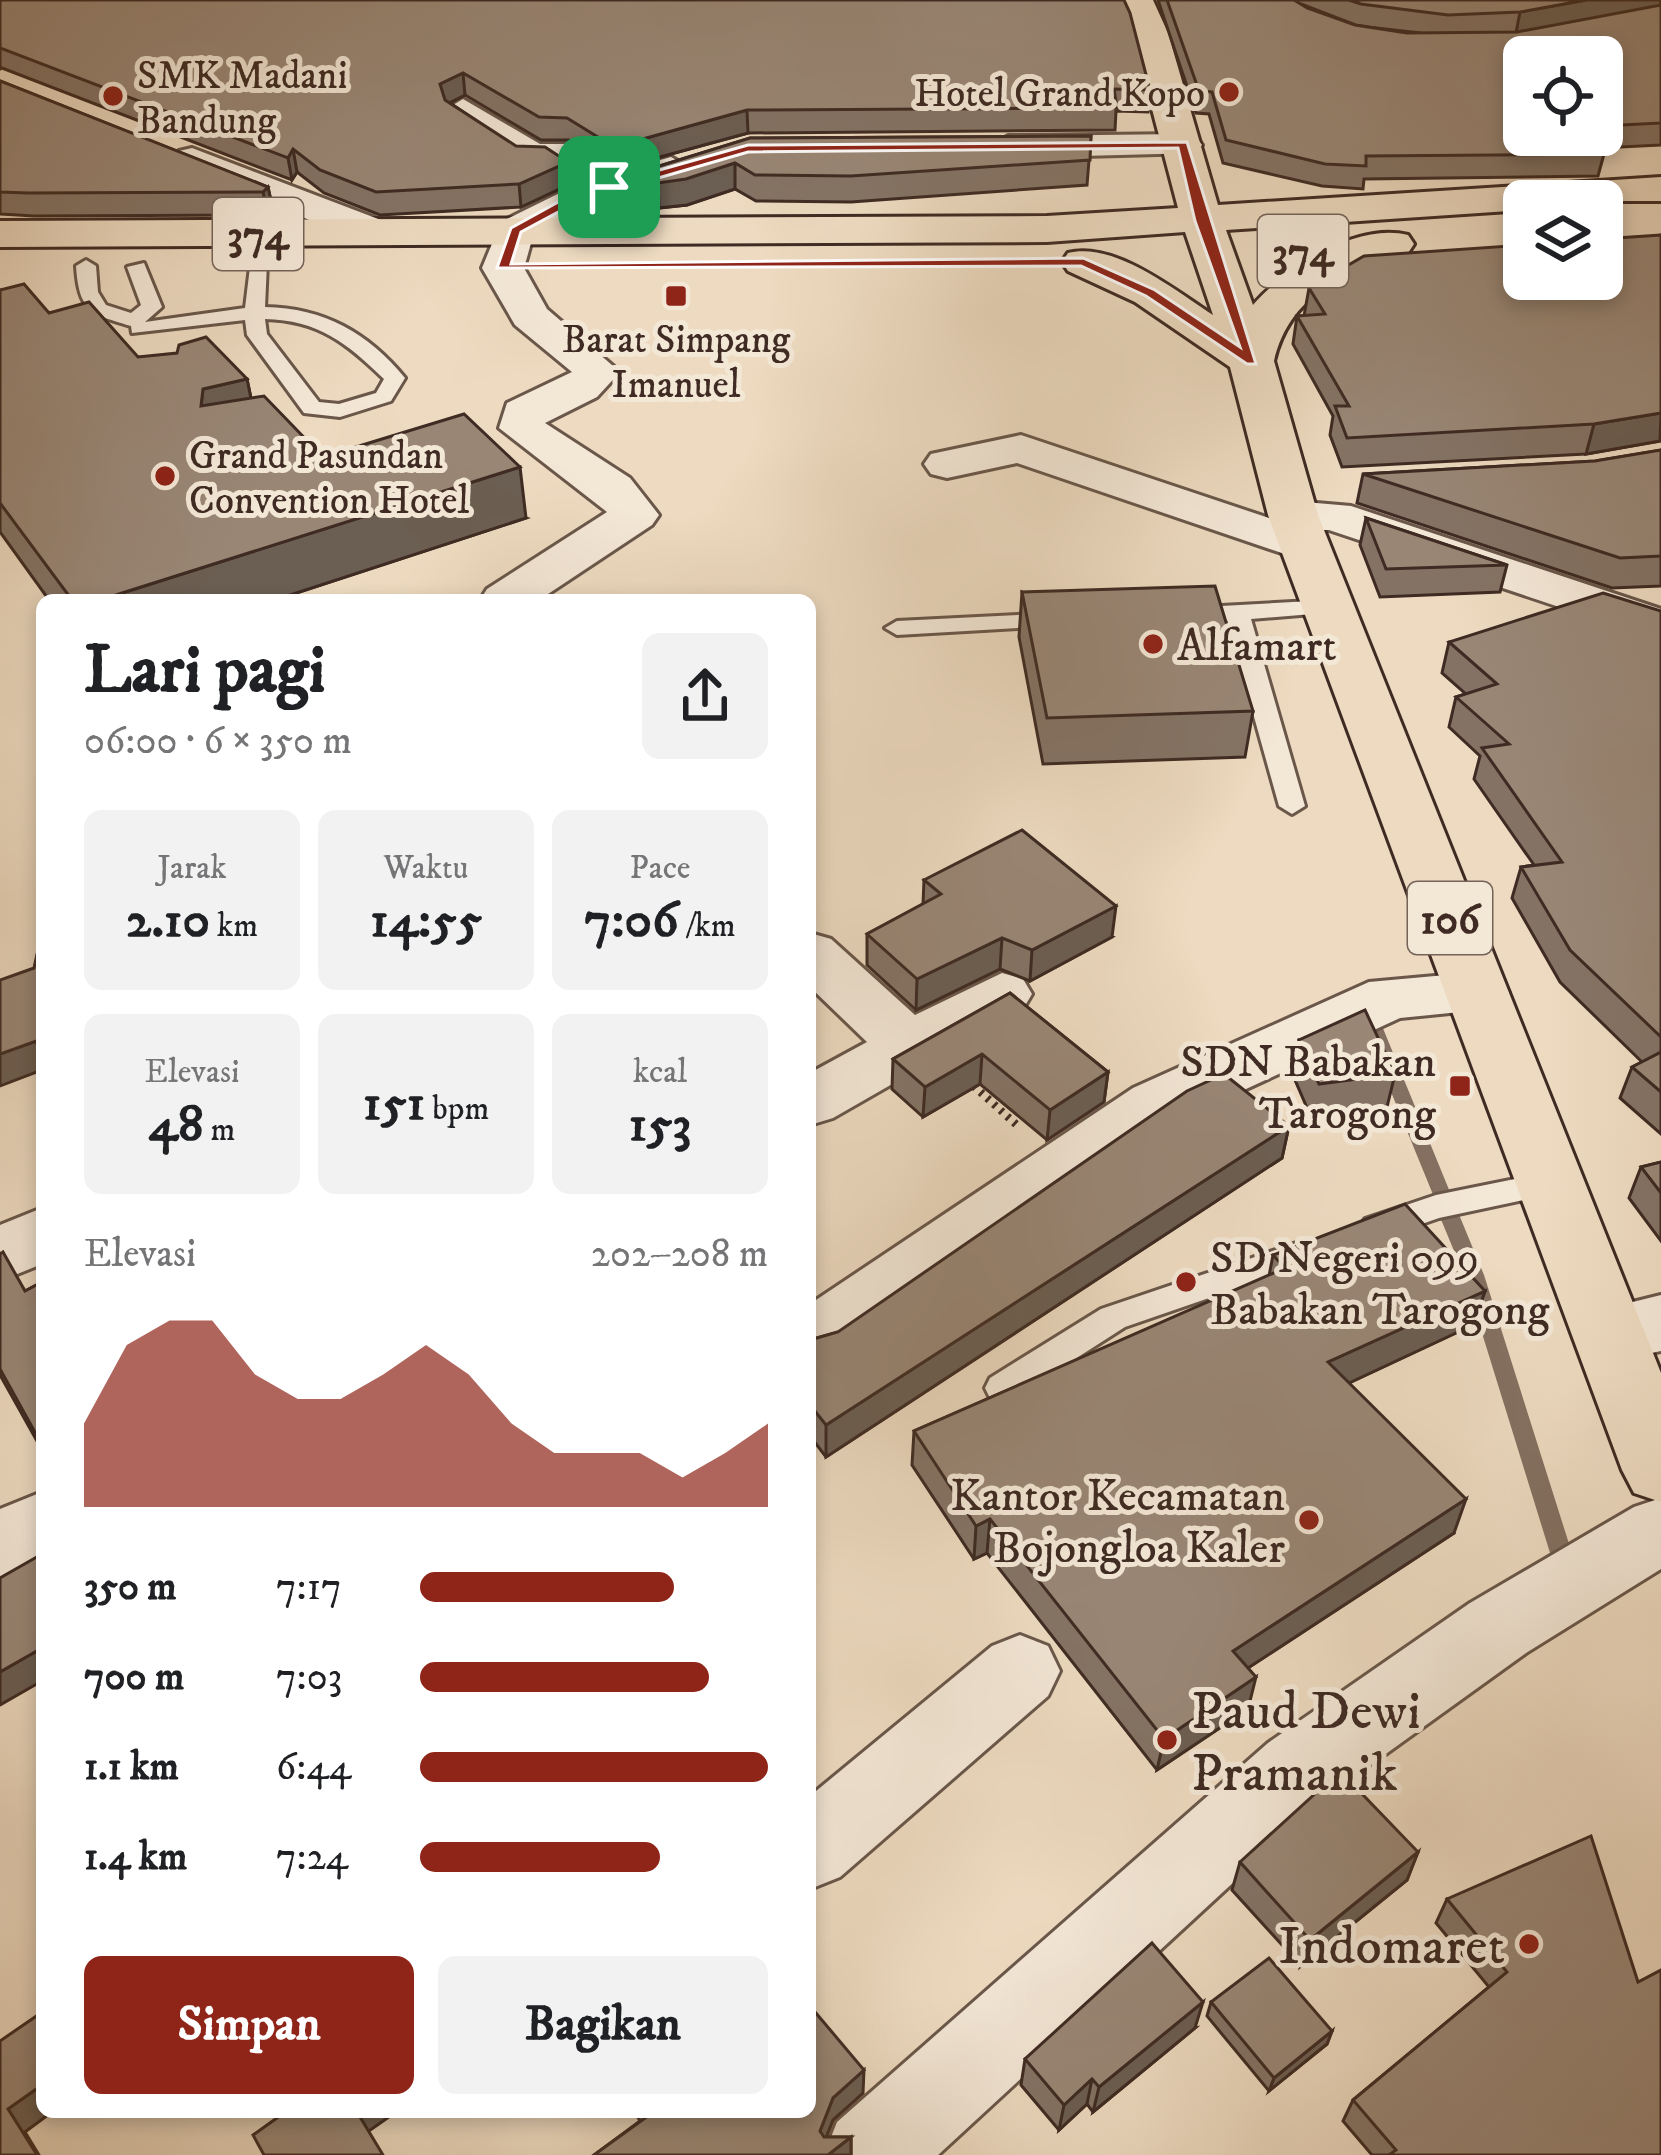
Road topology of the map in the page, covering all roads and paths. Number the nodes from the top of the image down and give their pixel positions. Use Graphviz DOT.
graph roads {
  1 [pos="1136,0"];
  2 [pos="463,110"];
  3 [pos="150,143"];
  4 [pos="979,147"];
  5 [pos="1184,153"];
  6 [pos="714,155"];
  7 [pos="609,187"];
  8 [pos="1661,189"];
  9 [pos="1661,224"];
  10 [pos="1383,225"];
  11 [pos="1623,226"];
  12 [pos="1047,229"];
  13 [pos="1503,232"];
  14 [pos="0,234"];
  15 [pos="380,234"];
  16 [pos="1207,240"];
  17 [pos="509,249"];
  18 [pos="1083,262"];
  19 [pos="0,266"];
  20 [pos="86,266"];
  21 [pos="137,267"];
  22 [pos="260,267"];
  23 [pos="254,316"];
  24 [pos="140,332"];
  25 [pos="1251,361"];
  26 [pos="312,408"];
  27 [pos="291,432"];
  28 [pos="947,464"];
  29 [pos="1389,487"];
  30 [pos="1294,517"];
  31 [pos="514,594"];
  32 [pos="1329,608"];
  33 [pos="1237,612"];
  34 [pos="1150,616"];
  35 [pos="1653,616"];
  36 [pos="1081,620"];
  37 [pos="897,628"];
  38 [pos="1292,806"];
  39 [pos="816,958"];
  40 [pos="1479,993"];
  41 [pos="1002,994"];
  42 [pos="915,1043"];
  43 [pos="816,1099"];
  44 [pos="1064,1167"];
  45 [pos="1550,1184"];
  46 [pos="36,1237"];
  47 [pos="0,1255"];
  48 [pos="1635,1328"];
  49 [pos="816,1336"];
  50 [pos="1002,1388"];
  51 [pos="1661,1470"];
  52 [pos="36,1527"];
  53 [pos="1661,1530"];
  54 [pos="0,1546"];
  55 [pos="1020,1670"];
  56 [pos="816,1844"];
  57 [pos="870,2155"];
  1 -- 5 [label="main road"];
  2 -- 7 [label="street"];
  3 -- 15 [label="street"];
  4 -- 5 [label="street"];
  5 -- 10 [label="main road"];
  5 -- 12 [label="main road"];
  5 -- 16 [label="main road"];
  6 -- 7 [label="street"];
  7 -- 17 [label="street"];
  8 -- 10 [label="main road, 374"];
  9 -- 11 [label="main road"];
  10 -- 13 [label="main road, 374"];
  10 -- 16 [label="main road, 374"];
  10 -- 25 [label="main road"];
  12 -- 16 [label="main road, 374"];
  12 -- 17 [label="main road, 374"];
  14 -- 15 [label="main road, 374"];
  15 -- 17 [label="main road, 374"];
  16 -- 18 [label="main road, 374"];
  16 -- 25 [label="main road, 106"];
  17 -- 18 [label="main road, 374"];
  17 -- 22 [label="main road, 374"];
  17 -- 31 [label="street"];
  18 -- 25 [label="main road"];
  19 -- 20 [label="main road, 374"];
  20 -- 21 [label="main road, 374"];
  20 -- 24 [label="lane"];
  21 -- 22 [label="main road, 374"];
  21 -- 24 [label="lane"];
  22 -- 23 [label="lane"];
  23 -- 24 [label="lane"];
  23 -- 26 [label="lane"];
  23 -- 26 [label="lane"];
  25 -- 30 [label="main road, 106"];
  26 -- 27 [label="lane"];
  28 -- 30 [label="street"];
  29 -- 30 [label="street"];
  30 -- 32 [label="main road, 106"];
  30 -- 35 [label="street"];
  32 -- 33 [label="lane"];
  32 -- 40 [label="main road, 106"];
  33 -- 34 [label="lane"];
  33 -- 38 [label="lane"];
  36 -- 37 [label="lane"];
  39 -- 42 [label="street"];
  40 -- 44 [label="street"];
  40 -- 45 [label="main road, 106"];
  41 -- 42 [label="street"];
  42 -- 43 [label="street"];
  42 -- 44 [label="path"];
  44 -- 49 [label="street"];
  45 -- 48 [label="main road, 106"];
  45 -- 50 [label="lane"];
  46 -- 47 [label="street"];
  48 -- 51 [label="main road, 106"];
  52 -- 54 [label="street"];
  53 -- 57 [label="street"];
  55 -- 56 [label="street"];
}
